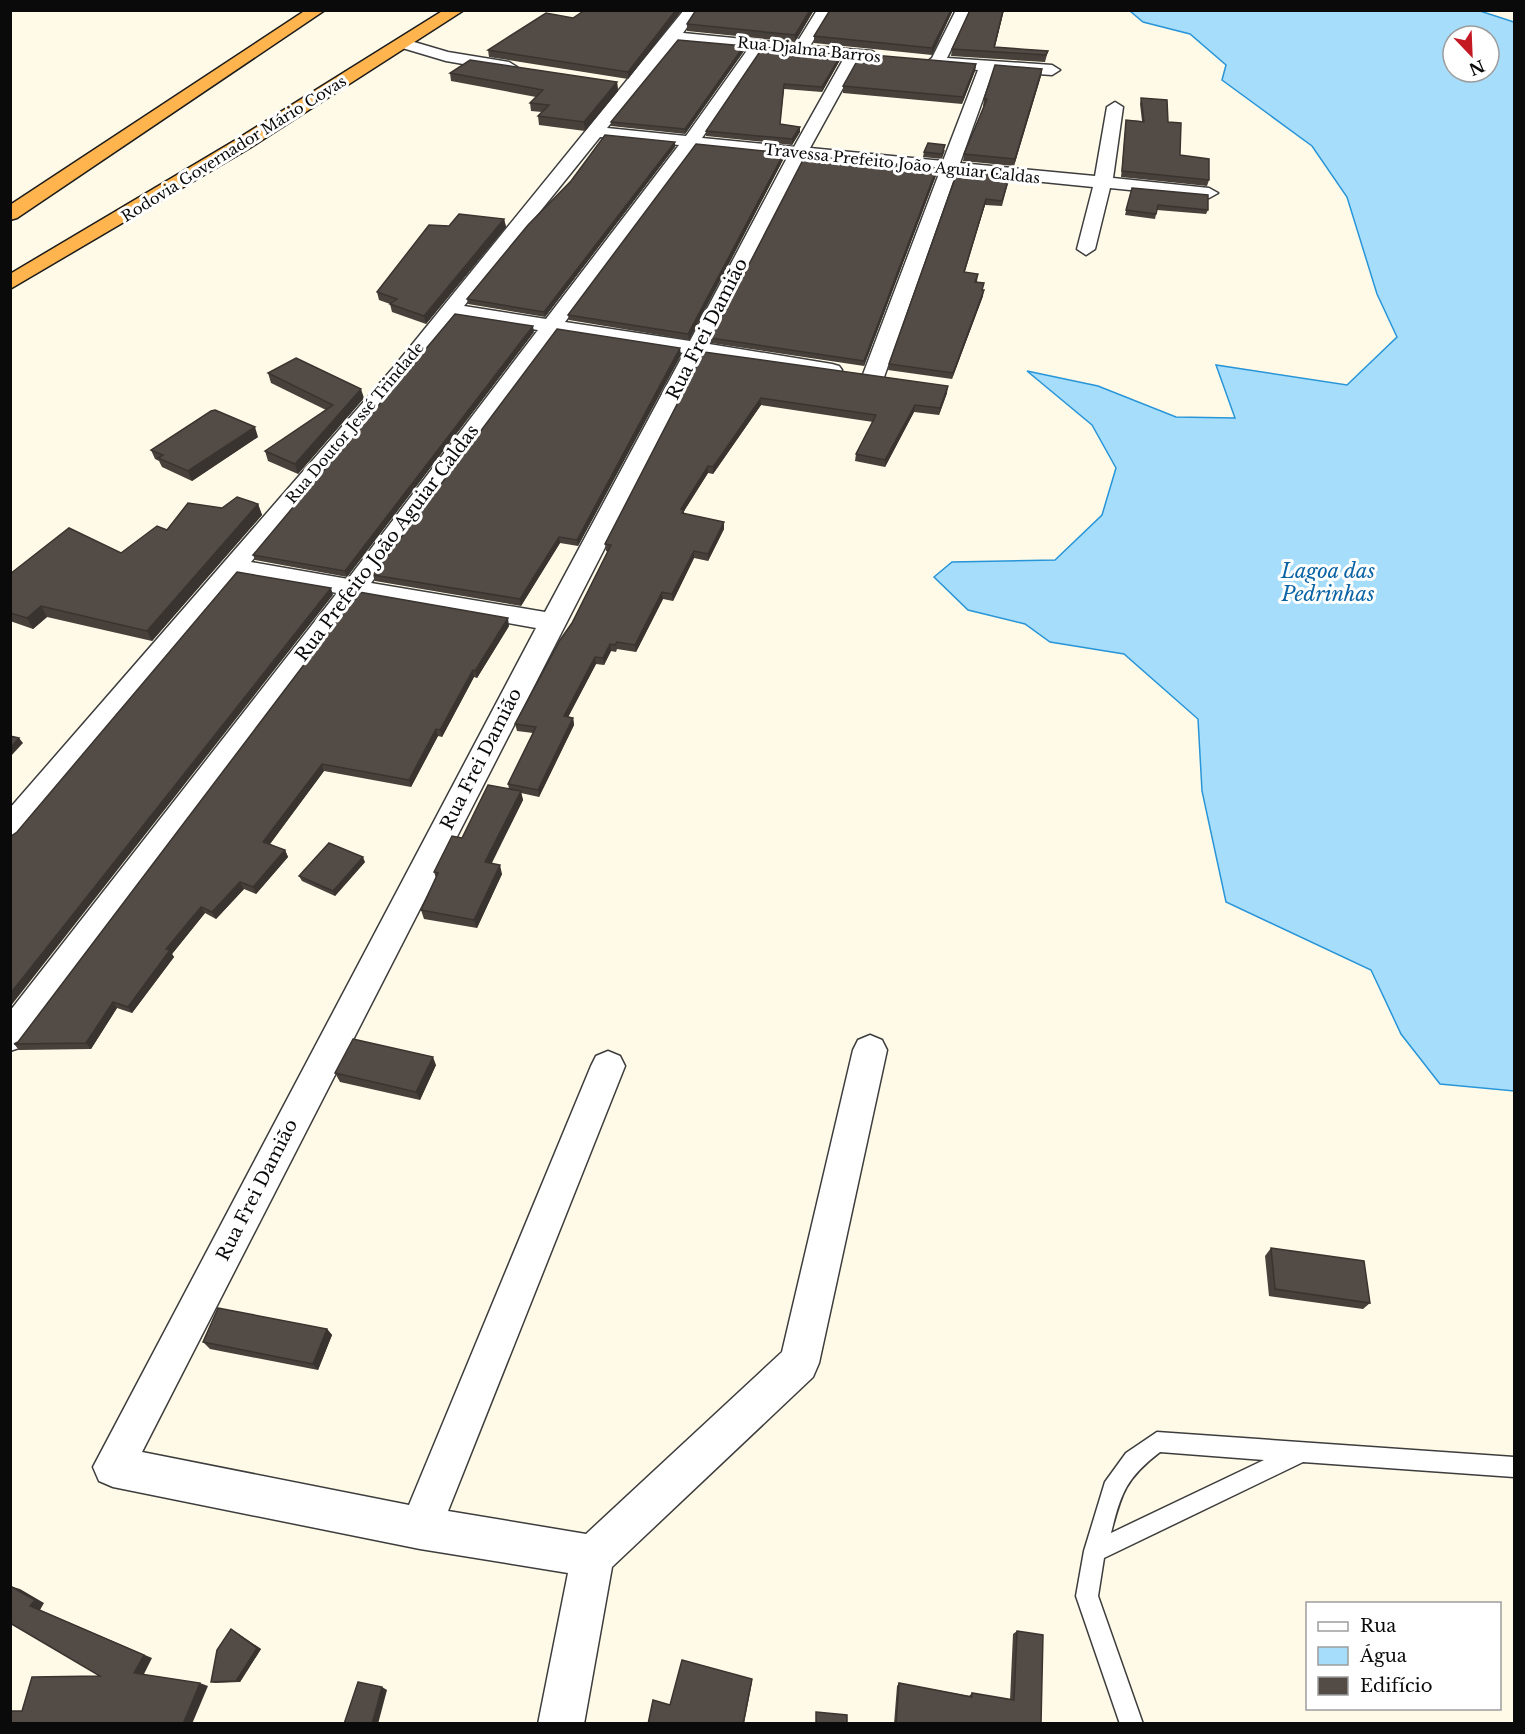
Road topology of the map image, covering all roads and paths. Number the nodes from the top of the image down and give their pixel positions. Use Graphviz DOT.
graph roads {
  1 [pos="317,10"];
  2 [pos="456,10"];
  3 [pos="692,10"];
  4 [pos="825,10"];
  5 [pos="963,10"];
  6 [pos="674,37"];
  7 [pos="404,44"];
  8 [pos="758,45"];
  9 [pos="800,49"];
  10 [pos="854,54"];
  11 [pos="885,57"];
  12 [pos="917,60"];
  13 [pos="938,62"];
  14 [pos="987,66"];
  15 [pos="528,70"];
  16 [pos="1052,70"];
  17 [pos="610,82"];
  18 [pos="633,86"];
  19 [pos="1115,107"];
  20 [pos="595,132"];
  21 [pos="690,142"];
  22 [pos="795,154"];
  23 [pos="949,169"];
  24 [pos="1103,183"];
  25 [pos="1209,194"];
  26 [pos="10,214"];
  27 [pos="1086,249"];
  28 [pos="10,283"];
  29 [pos="450,310"];
  30 [pos="551,325"];
  31 [pos="698,349"];
  32 [pos="873,377"];
  33 [pos="896,380"];
  34 [pos="231,567"];
  35 [pos="354,588"];
  36 [pos="552,622"];
  37 [pos="10,829"];
  38 [pos="10,1037"];
  39 [pos="870,1050"];
  40 [pos="608,1066"];
  41 [pos="1300,1453"];
  42 [pos="1515,1467"];
  43 [pos="420,1528"];
  44 [pos="1095,1551"];
  45 [pos="593,1556"];
  46 [pos="561,1724"];
  47 [pos="1132,1724"];
  1 -- 26 [label="highway"];
  2 -- 7 [label="highway, Rodovia Governador Mário Covas"];
  3 -- 6 [label="street, Rua Doutor Jessé Trindade"];
  4 -- 9 [label="street"];
  5 -- 13 [label="street"];
  6 -- 8 [label="street, Rua Djalma Barros"];
  6 -- 18 [label="street, Rua Doutor Jessé Trindade"];
  7 -- 15 [label="street"];
  7 -- 28 [label="highway, Rodovia Governador Mário Covas"];
  8 -- 9 [label="street, Rua Djalma Barros"];
  8 -- 21 [label="street, Rua Prefeito João Aguiar Caldas"];
  9 -- 10 [label="street, Rua Djalma Barros"];
  10 -- 11 [label="street, Rua Djalma Barros"];
  10 -- 22 [label="street, Rua Frei Damião"];
  12 -- 13 [label="street"];
  13 -- 14 [label="street"];
  14 -- 16 [label="street"];
  14 -- 23 [label="street"];
  17 -- 18 [label="street"];
  18 -- 20 [label="street, Rua Doutor Jessé Trindade"];
  19 -- 24 [label="street"];
  20 -- 21 [label="street, Travessa Prefeito João Aguiar Caldas"];
  20 -- 29 [label="street, Rua Doutor Jessé Trindade"];
  21 -- 22 [label="street, Travessa Prefeito João Aguiar Caldas"];
  21 -- 30 [label="street, Rua Prefeito João Aguiar Caldas"];
  22 -- 23 [label="street, Travessa Prefeito João Aguiar Caldas"];
  22 -- 31 [label="street, Rua Frei Damião"];
  23 -- 24 [label="street, Travessa Prefeito João Aguiar Caldas"];
  23 -- 32 [label="street"];
  24 -- 25 [label="street, Travessa Prefeito João Aguiar Caldas"];
  24 -- 27 [label="street"];
  29 -- 30 [label="street"];
  29 -- 34 [label="street, Rua Doutor Jessé Trindade"];
  30 -- 31 [label="street"];
  30 -- 35 [label="street, Rua Prefeito João Aguiar Caldas"];
  31 -- 32 [label="street"];
  31 -- 36 [label="street, Rua Frei Damião"];
  32 -- 33 [label="street"];
  34 -- 35 [label="street"];
  34 -- 37 [label="street, Rua Doutor Jessé Trindade"];
  35 -- 36 [label="street"];
  35 -- 38 [label="street, Rua Prefeito João Aguiar Caldas"];
  36 -- 43 [label="street, Rua Frei Damião"];
  39 -- 45 [label="street"];
  40 -- 43 [label="street"];
  41 -- 42 [label="lane"];
  41 -- 44 [label="lane"];
  41 -- 44 [label="lane"];
  43 -- 45 [label="street"];
  44 -- 47 [label="lane"];
  45 -- 46 [label="street"];
}
